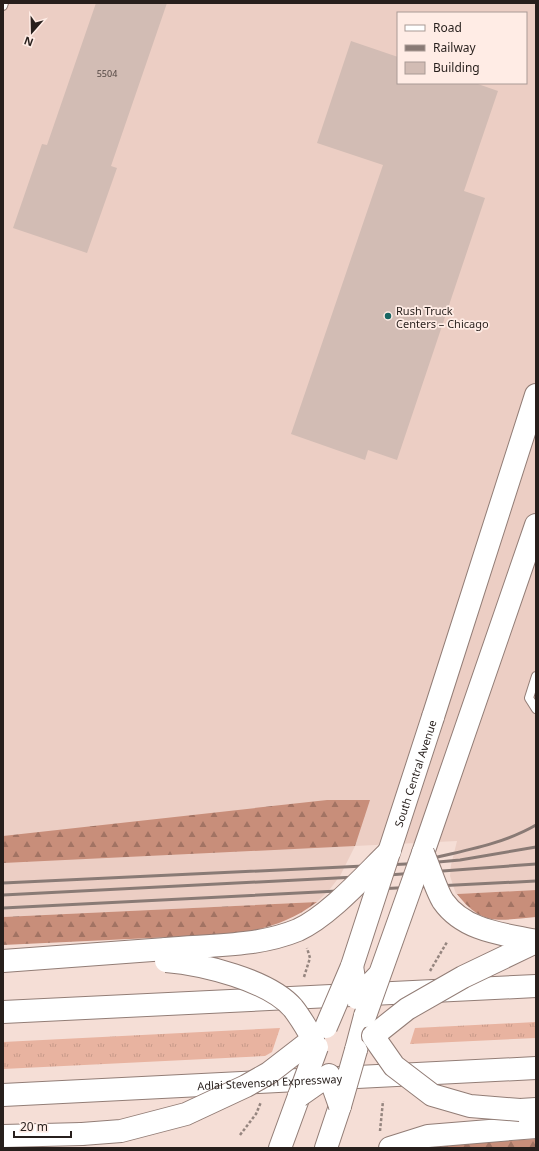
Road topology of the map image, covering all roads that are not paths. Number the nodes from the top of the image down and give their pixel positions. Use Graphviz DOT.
graph roads {
  1 [pos="4,3"];
  2 [pos="3,6"];
  3 [pos="536,394"];
  4 [pos="536,525"];
  5 [pos="536,676"];
  6 [pos="536,709"];
  7 [pos="390,851"];
  8 [pos="423,853"];
  9 [pos="536,942"];
  10 [pos="166,955"];
  11 [pos="3,961"];
  12 [pos="352,966"];
  13 [pos="536,986"];
  14 [pos="3,1012"];
  15 [pos="365,1016"];
  16 [pos="319,1038"];
  17 [pos="356,1050"];
  18 [pos="536,1068"];
  19 [pos="329,1075"];
  20 [pos="3,1095"];
  21 [pos="299,1096"];
  22 [pos="340,1106"];
  23 [pos="528,1118"];
  24 [pos="3,1136"];
  25 [pos="385,1140"];
  26 [pos="280,1148"];
  27 [pos="326,1148"];
  1 -- 2 [label="lane"];
  3 -- 7 [label="main road, South Central Avenue, bridge"];
  4 -- 8 [label="main road"];
  5 -- 6 [label="lane"];
  7 -- 10 [label="main road, bridge"];
  7 -- 12 [label="main road, South Central Avenue, bridge"];
  8 -- 9 [label="main road, bridge"];
  8 -- 15 [label="main road, bridge"];
  9 -- 15 [label="main road, bridge"];
  10 -- 11 [label="main road"];
  10 -- 16 [label="main road, bridge"];
  12 -- 15 [label="main road, bridge"];
  12 -- 16 [label="main road, South Central Avenue, bridge"];
  13 -- 14 [label="main road"];
  15 -- 16 [label="main road, bridge"];
  15 -- 17 [label="main road"];
  15 -- 23 [label="main road, bridge"];
  16 -- 19 [label="main road"];
  16 -- 21 [label="main road, South Central Avenue, bridge"];
  16 -- 24 [label="main road, bridge"];
  17 -- 19 [label="main road"];
  17 -- 22 [label="main road, bridge"];
  18 -- 20 [label="main road, Adlai Stevenson Expressway"];
  19 -- 21 [label="main road, bridge"];
  19 -- 22 [label="main road, bridge"];
  21 -- 26 [label="main road, South Central Avenue"];
  22 -- 27 [label="main road"];
  23 -- 25 [label="main road"];
}
